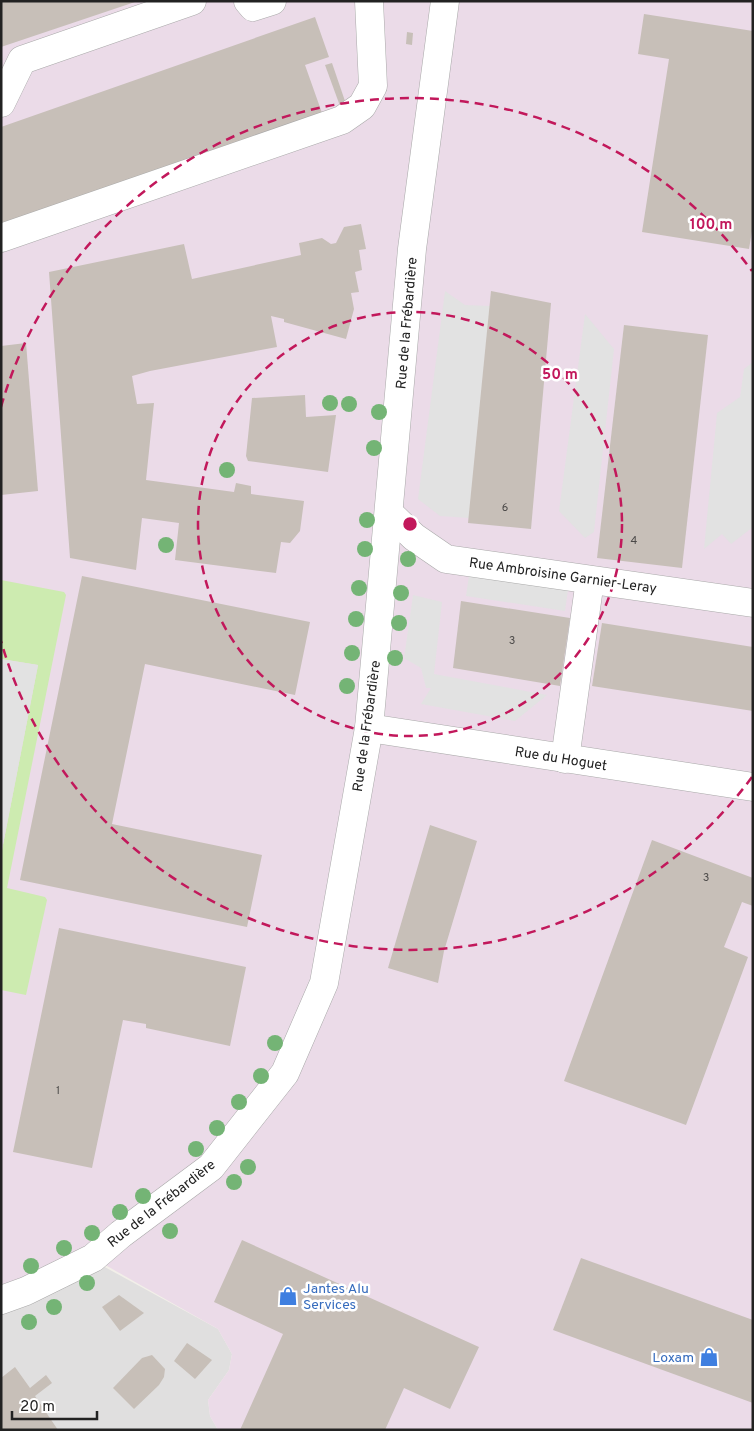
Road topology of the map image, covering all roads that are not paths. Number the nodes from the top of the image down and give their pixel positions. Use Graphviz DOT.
graph roads {
  1 [pos="192,1"];
  2 [pos="248,1"];
  3 [pos="272,1"];
  4 [pos="369,1"];
  5 [pos="445,1"];
  6 [pos="1,103"];
  7 [pos="1,238"];
  8 [pos="389,513"];
  9 [pos="590,580"];
  10 [pos="753,604"];
  11 [pos="369,728"];
  12 [pos="565,759"];
  13 [pos="753,787"];
  14 [pos="1,1300"];
  1 -- 6 [label="street"];
  2 -- 3 [label="street"];
  4 -- 7 [label="street"];
  5 -- 8 [label="street, Rue de la Frébardière"];
  8 -- 9 [label="street, Rue Ambroisine Garnier-Leray"];
  8 -- 11 [label="street, Rue de la Frébardière"];
  9 -- 10 [label="street, Rue Ambroisine Garnier-Leray"];
  9 -- 12 [label="street"];
  11 -- 12 [label="street, Rue du Hoguet"];
  11 -- 14 [label="street, Rue de la Frébardière"];
  12 -- 13 [label="street, Rue du Hoguet"];
}
